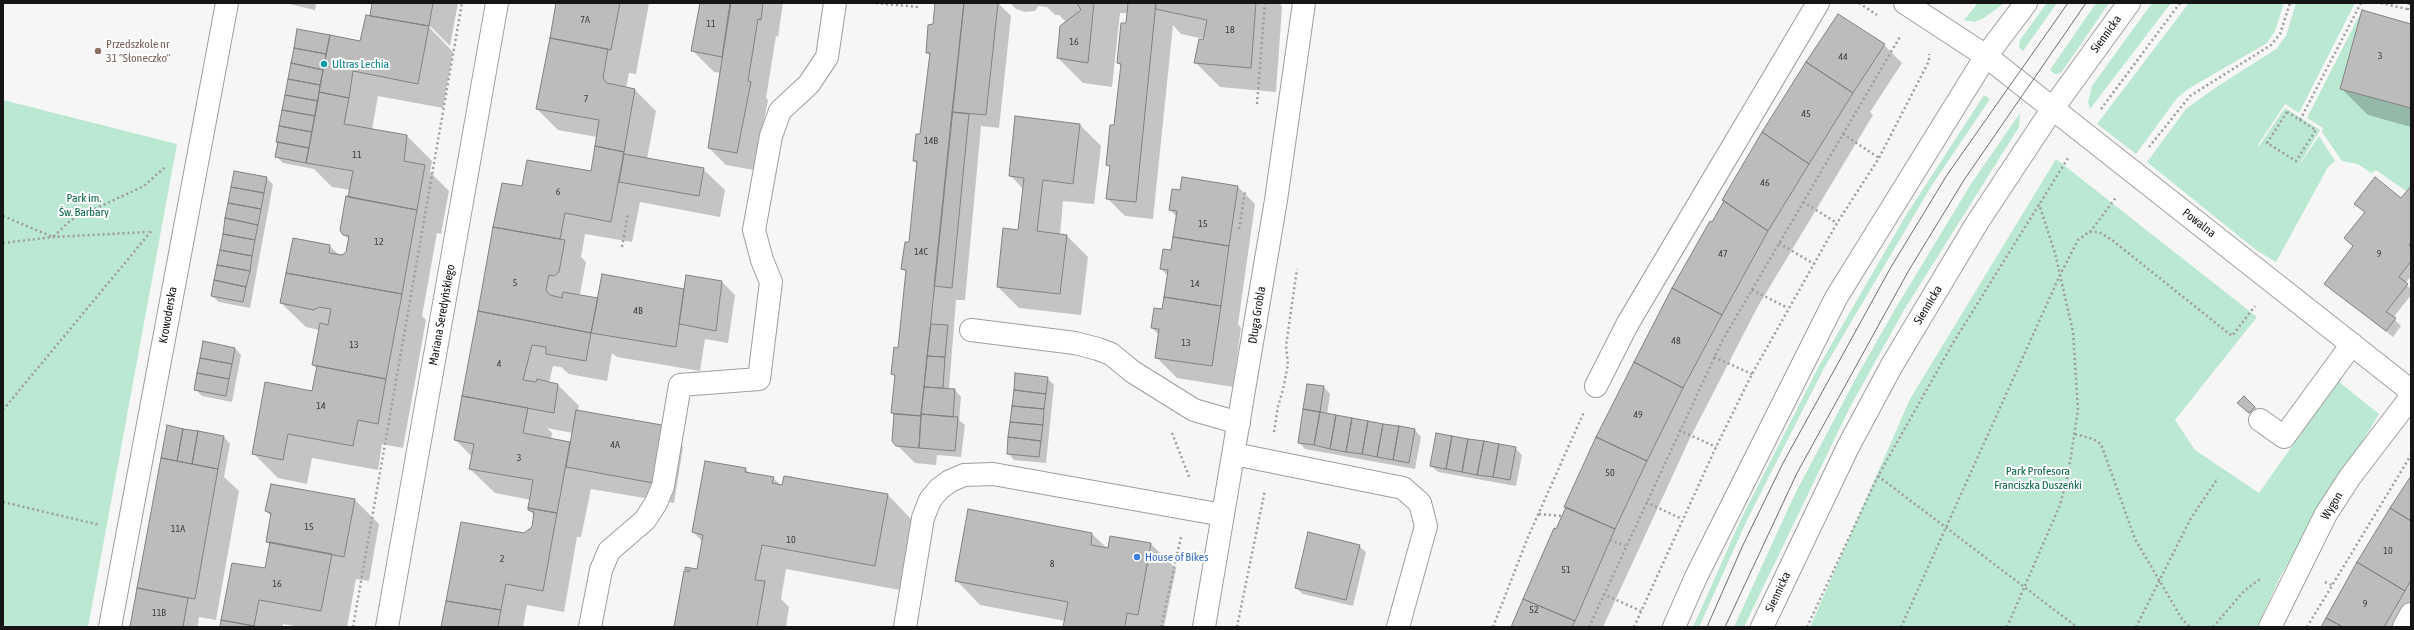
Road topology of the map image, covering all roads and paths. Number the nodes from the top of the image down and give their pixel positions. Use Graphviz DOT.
graph roads {
  1 [pos="227,3"];
  2 [pos="462,3"];
  3 [pos="497,3"];
  4 [pos="835,3"];
  5 [pos="876,3"];
  6 [pos="1265,3"];
  7 [pos="1304,3"];
  8 [pos="1818,3"];
  9 [pos="1905,3"];
  10 [pos="2026,3"];
  11 [pos="2129,3"];
  12 [pos="2180,3"];
  13 [pos="2290,3"];
  14 [pos="2361,3"];
  15 [pos="2381,3"];
  16 [pos="2409,3"];
  17 [pos="918,7"];
  18 [pos="2410,10"];
  19 [pos="1904,31"];
  20 [pos="1929,48"];
  21 [pos="1986,56"];
  22 [pos="1257,106"];
  23 [pos="2053,108"];
  24 [pos="2300,120"];
  25 [pos="2084,133"];
  26 [pos="1843,134"];
  27 [pos="199,144"];
  28 [pos="1879,158"];
  29 [pos="2132,170"];
  30 [pos="1245,191"];
  31 [pos="1803,202"];
  32 [pos="2039,204"];
  33 [pos="188,206"];
  34 [pos="628,214"];
  35 [pos="3,216"];
  36 [pos="1837,223"];
  37 [pos="148,232"];
  38 [pos="2089,232"];
  39 [pos="53,236"];
  40 [pos="1238,236"];
  41 [pos="3,243"];
  42 [pos="1779,243"];
  43 [pos="622,247"];
  44 [pos="1814,264"];
  45 [pos="2060,275"];
  46 [pos="1752,290"];
  47 [pos="2257,304"];
  48 [pos="1788,308"];
  49 [pos="971,330"];
  50 [pos="2352,344"];
  51 [pos="1286,346"];
  52 [pos="1714,357"];
  53 [pos="1752,374"];
  54 [pos="1596,386"];
  55 [pos="2411,391"];
  56 [pos="2411,397"];
  57 [pos="3,410"];
  58 [pos="2260,420"];
  59 [pos="1239,423"];
  60 [pos="1679,430"];
  61 [pos="2075,434"];
  62 [pos="1716,447"];
  63 [pos="1234,454"];
  64 [pos="2411,455"];
  65 [pos="1270,462"];
  66 [pos="1878,476"];
  67 [pos="2218,478"];
  68 [pos="3,502"];
  69 [pos="1646,502"];
  70 [pos="1187,509"];
  71 [pos="1538,514"];
  72 [pos="1223,515"];
  73 [pos="1561,516"];
  74 [pos="1682,519"];
  75 [pos="1946,527"];
  76 [pos="127,532"];
  77 [pos="1610,540"];
  78 [pos="1626,546"];
  79 [pos="2262,578"];
  80 [pos="2159,581"];
  81 [pos="2025,588"];
  82 [pos="1603,594"];
  83 [pos="1642,611"];
  84 [pos="2411,614"];
  85 [pos="110,627"];
  86 [pos="353,627"];
  87 [pos="387,627"];
  88 [pos="590,627"];
  89 [pos="905,627"];
  90 [pos="1161,627"];
  91 [pos="1204,627"];
  92 [pos="1237,627"];
  93 [pos="1398,627"];
  94 [pos="1493,627"];
  95 [pos="1589,627"];
  96 [pos="1634,627"];
  97 [pos="1674,627"];
  98 [pos="1762,627"];
  99 [pos="1807,627"];
  100 [pos="1901,627"];
  101 [pos="2007,627"];
  102 [pos="2077,627"];
  103 [pos="2136,627"];
  104 [pos="2190,627"];
  105 [pos="2213,627"];
  106 [pos="2270,627"];
  107 [pos="2307,627"];
  108 [pos="2404,627"];
  1 -- 27 [label="street, Krowoderska"];
  2 -- 86 [label="path"];
  3 -- 87 [label="street, Mariana Seredyńskiego"];
  4 -- 88 [label="street"];
  5 -- 17 [label="path"];
  6 -- 22 [label="path"];
  7 -- 59 [label="street, Długa Grobla"];
  8 -- 54 [label="street"];
  9 -- 21 [label="street, Powalna"];
  10 -- 21 [label="street"];
  11 -- 23 [label="street, Siennicka"];
  12 -- 25 [label="path"];
  13 -- 29 [label="path"];
  14 -- 24 [label="path"];
  15 -- 18 [label="path"];
  16 -- 18 [label="path"];
  19 -- 26 [label="path"];
  20 -- 28 [label="path"];
  21 -- 23 [label="street, Powalna"];
  21 -- 97 [label="street"];
  23 -- 25 [label="street, Powalna"];
  23 -- 98 [label="street, Siennicka"];
  24 -- 24 [label="path"];
  25 -- 29 [label="street, Powalna"];
  25 -- 32 [label="path"];
  26 -- 28 [label="path"];
  26 -- 31 [label="path"];
  27 -- 33 [label="street, Krowoderska"];
  27 -- 39 [label="path"];
  28 -- 36 [label="path"];
  29 -- 38 [label="path"];
  29 -- 50 [label="street, Powalna"];
  30 -- 40 [label="path"];
  31 -- 36 [label="path"];
  31 -- 42 [label="path"];
  32 -- 45 [label="path"];
  32 -- 66 [label="path"];
  33 -- 37 [label="path"];
  33 -- 76 [label="street, Krowoderska"];
  34 -- 43 [label="path"];
  35 -- 39 [label="path"];
  36 -- 44 [label="path"];
  37 -- 39 [label="path"];
  37 -- 57 [label="path"];
  38 -- 45 [label="path"];
  38 -- 47 [label="path"];
  39 -- 41 [label="path"];
  42 -- 44 [label="path"];
  42 -- 46 [label="path"];
  44 -- 48 [label="path"];
  45 -- 61 [label="path"];
  45 -- 75 [label="path"];
  46 -- 48 [label="path"];
  46 -- 52 [label="path"];
  48 -- 53 [label="path"];
  49 -- 59 [label="street"];
  50 -- 55 [label="street, Powalna"];
  50 -- 58 [label="street"];
  51 -- 65 [label="path"];
  52 -- 53 [label="path"];
  52 -- 60 [label="path"];
  53 -- 62 [label="path"];
  54 -- 71 [label="path"];
  56 -- 106 [label="street, Wygon"];
  59 -- 63 [label="street, Długa Grobla"];
  60 -- 62 [label="path"];
  60 -- 69 [label="path"];
  61 -- 80 [label="path"];
  61 -- 81 [label="path"];
  62 -- 74 [label="path"];
  63 -- 65 [label="street"];
  63 -- 72 [label="street, Długa Grobla"];
  64 -- 107 [label="path"];
  65 -- 92 [label="path"];
  65 -- 93 [label="street"];
  66 -- 75 [label="path"];
  66 -- 99 [label="path"];
  67 -- 80 [label="path"];
  68 -- 76 [label="path"];
  69 -- 74 [label="path"];
  69 -- 78 [label="path"];
  70 -- 72 [label="street"];
  70 -- 89 [label="street"];
  70 -- 90 [label="path"];
  71 -- 73 [label="path"];
  71 -- 94 [label="path"];
  72 -- 91 [label="street, Długa Grobla"];
  74 -- 83 [label="path"];
  75 -- 81 [label="path"];
  75 -- 100 [label="path"];
  76 -- 85 [label="street, Krowoderska"];
  77 -- 78 [label="path"];
  78 -- 82 [label="path"];
  79 -- 105 [label="path"];
  80 -- 103 [label="path"];
  80 -- 104 [label="path"];
  81 -- 101 [label="path"];
  81 -- 102 [label="path"];
  82 -- 83 [label="path"];
  82 -- 95 [label="path"];
  83 -- 96 [label="path"];
  84 -- 108 [label="street"];
}
